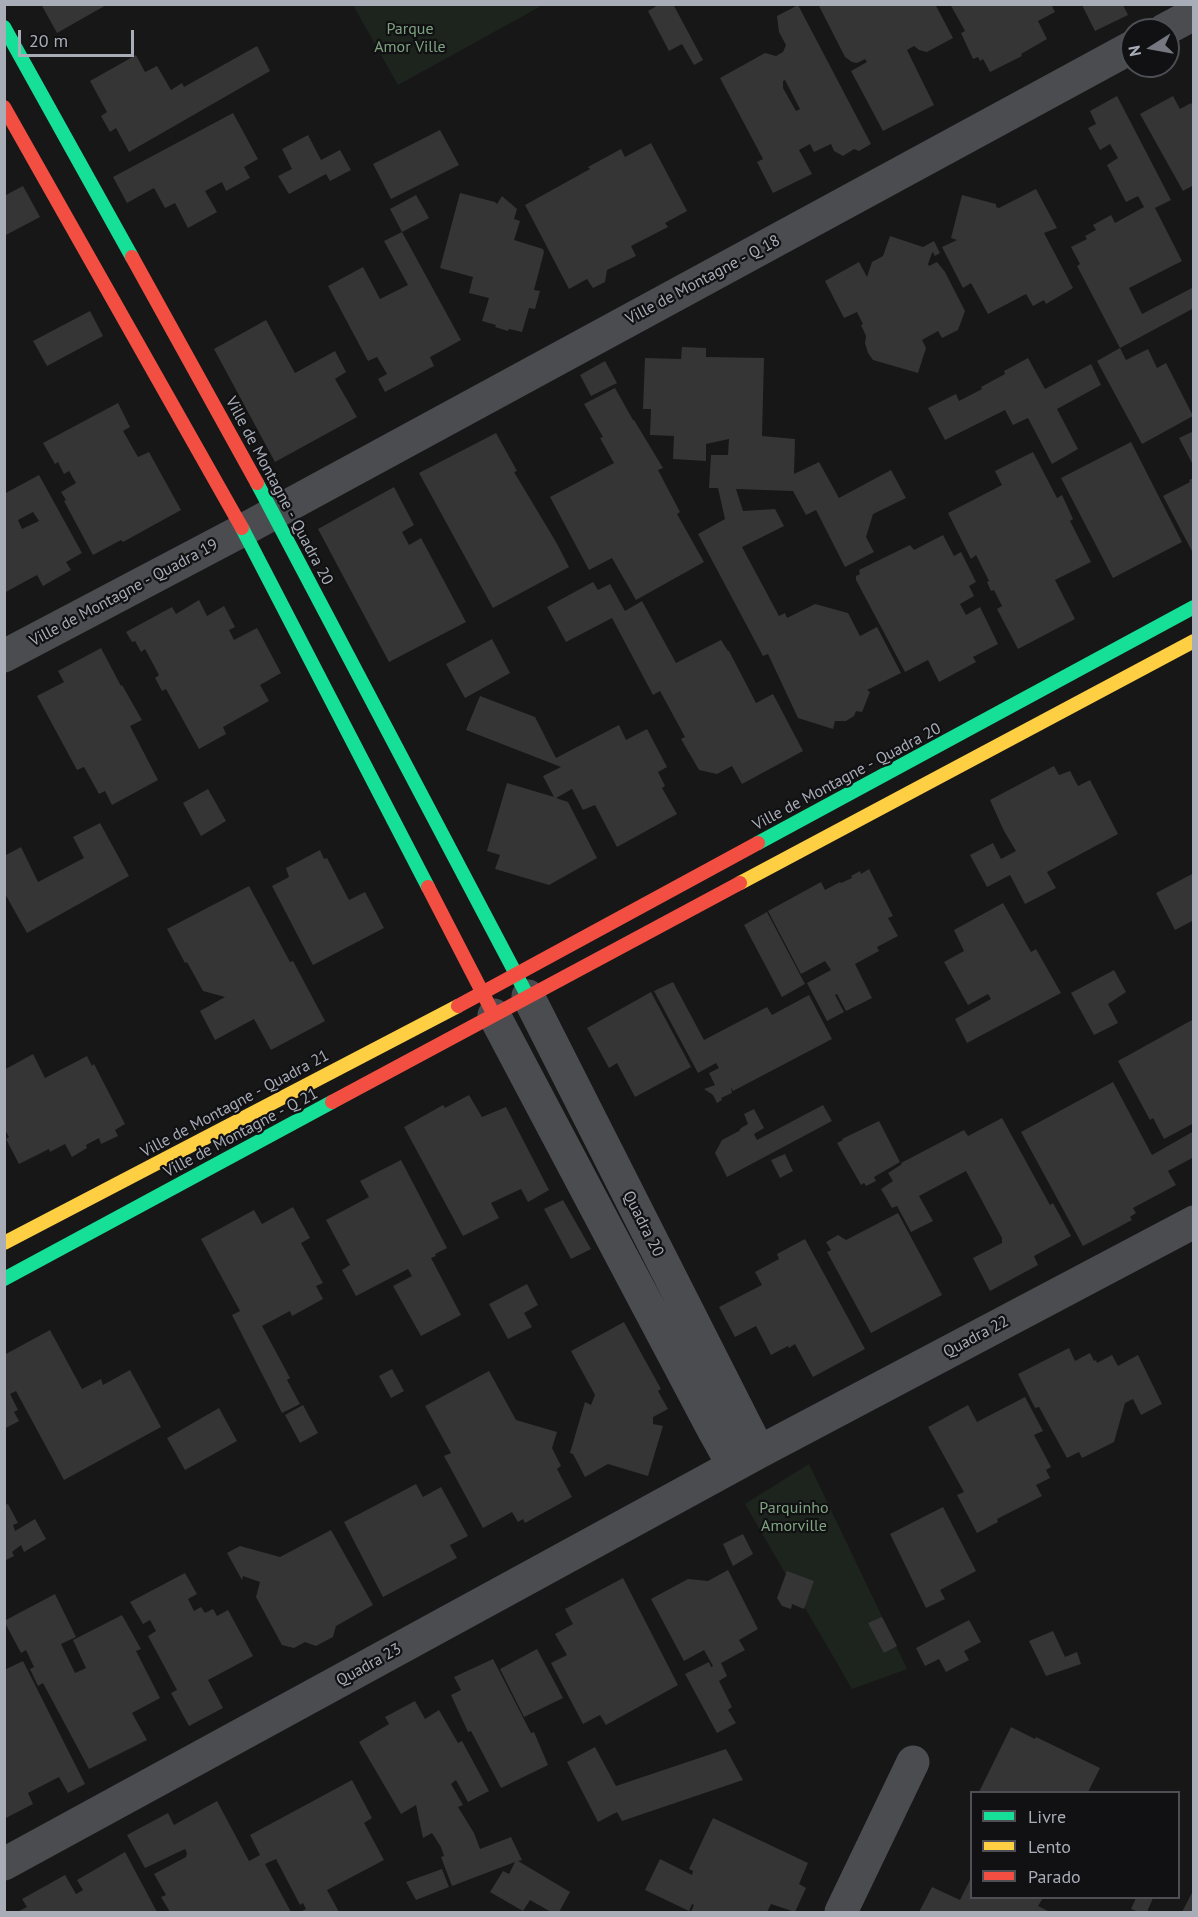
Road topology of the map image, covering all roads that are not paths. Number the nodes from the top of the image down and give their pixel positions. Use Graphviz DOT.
graph roads {
  1 [pos="1194,14"];
  2 [pos="1180,21"];
  3 [pos="8,41"];
  4 [pos="1120,54"];
  5 [pos="4,107"];
  6 [pos="274,513"];
  7 [pos="243,530"];
  8 [pos="1194,608"];
  9 [pos="1194,641"];
  10 [pos="4,656"];
  11 [pos="522,986"];
  12 [pos="488,1004"];
  13 [pos="1194,1222"];
  14 [pos="4,1243"];
  15 [pos="4,1279"];
  16 [pos="746,1459"];
  17 [pos="913,1762"];
  18 [pos="4,1864"];
  19 [pos="841,1912"];
  1 -- 2 [label="street"];
  3 -- 6 [label="street, Ville de Montagne - Quadra 20"];
  4 -- 6 [label="street, Ville de Montagne - Q 18"];
  5 -- 7 [label="street"];
  6 -- 7 [label="street, Ville de Montagne - Q 18"];
  6 -- 11 [label="street, Ville de Montagne - Quadra 20"];
  7 -- 10 [label="street, Ville de Montagne - Quadra 19"];
  7 -- 12 [label="street"];
  8 -- 11 [label="street, Ville de Montagne - Quadra 20"];
  9 -- 11 [label="street, Ville de Montagne - Quadra 20"];
  11 -- 12 [label="street, Ville de Montagne - Quadra 20"];
  11 -- 12 [label="street, Ville de Montagne - Quadra 20"];
  11 -- 16 [label="street, Quadra 20"];
  12 -- 14 [label="street, Ville de Montagne - Quadra 21"];
  12 -- 15 [label="street, Ville de Montagne - Q 21"];
  12 -- 16 [label="street, Quadra 20"];
  13 -- 16 [label="street, Quadra 22"];
  16 -- 18 [label="street, Quadra 23"];
  17 -- 19 [label="street"];
}
